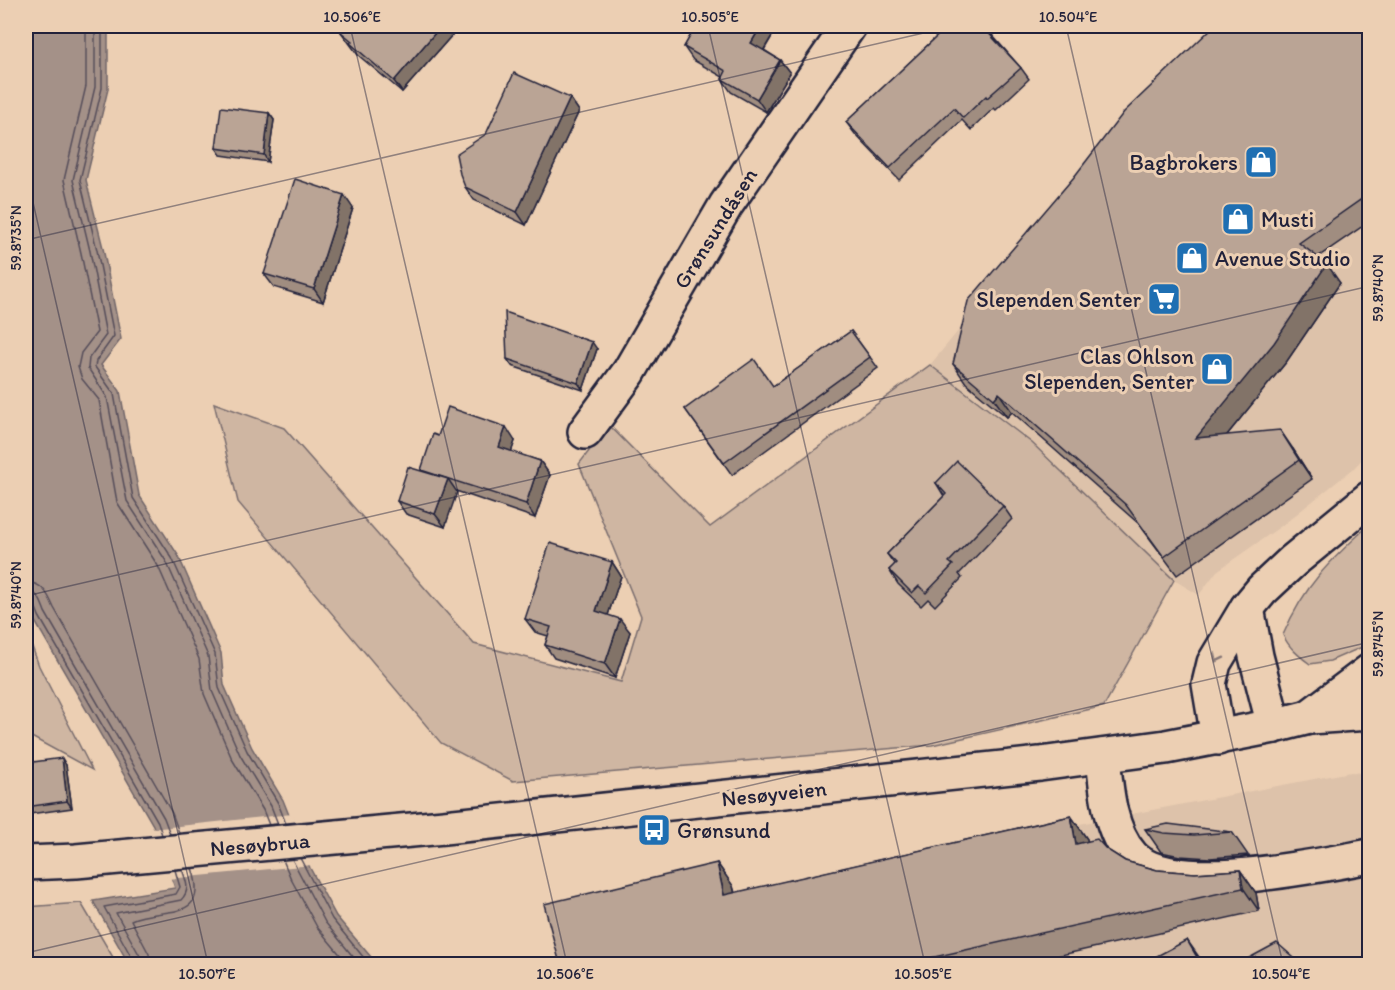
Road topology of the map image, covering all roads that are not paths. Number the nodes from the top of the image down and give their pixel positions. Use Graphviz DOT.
graph roads {
  1 [pos="849,26"];
  2 [pos="585,432"];
  3 [pos="1370,498"];
  4 [pos="1247,608"];
  5 [pos="1370,671"];
  6 [pos="1370,713"];
  7 [pos="1309,717"];
  8 [pos="1274,726"];
  9 [pos="1218,738"];
  10 [pos="1103,756"];
  11 [pos="444,828"];
  12 [pos="1370,856"];
  13 [pos="26,863"];
  1 -- 2 [label="street, Grønsundåsen"];
  3 -- 4 [label="street"];
  4 -- 8 [label="street"];
  4 -- 9 [label="street, one-way"];
  5 -- 7 [label="street, Nesøyveien"];
  6 -- 7 [label="street, Nesøyveien"];
  7 -- 8 [label="street, Nesøyveien"];
  8 -- 9 [label="street, Nesøyveien"];
  9 -- 10 [label="street, Nesøyveien"];
  10 -- 11 [label="street, Nesøyveien"];
  10 -- 12 [label="street"];
  11 -- 13 [label="street, Nesøybrua"];
}
